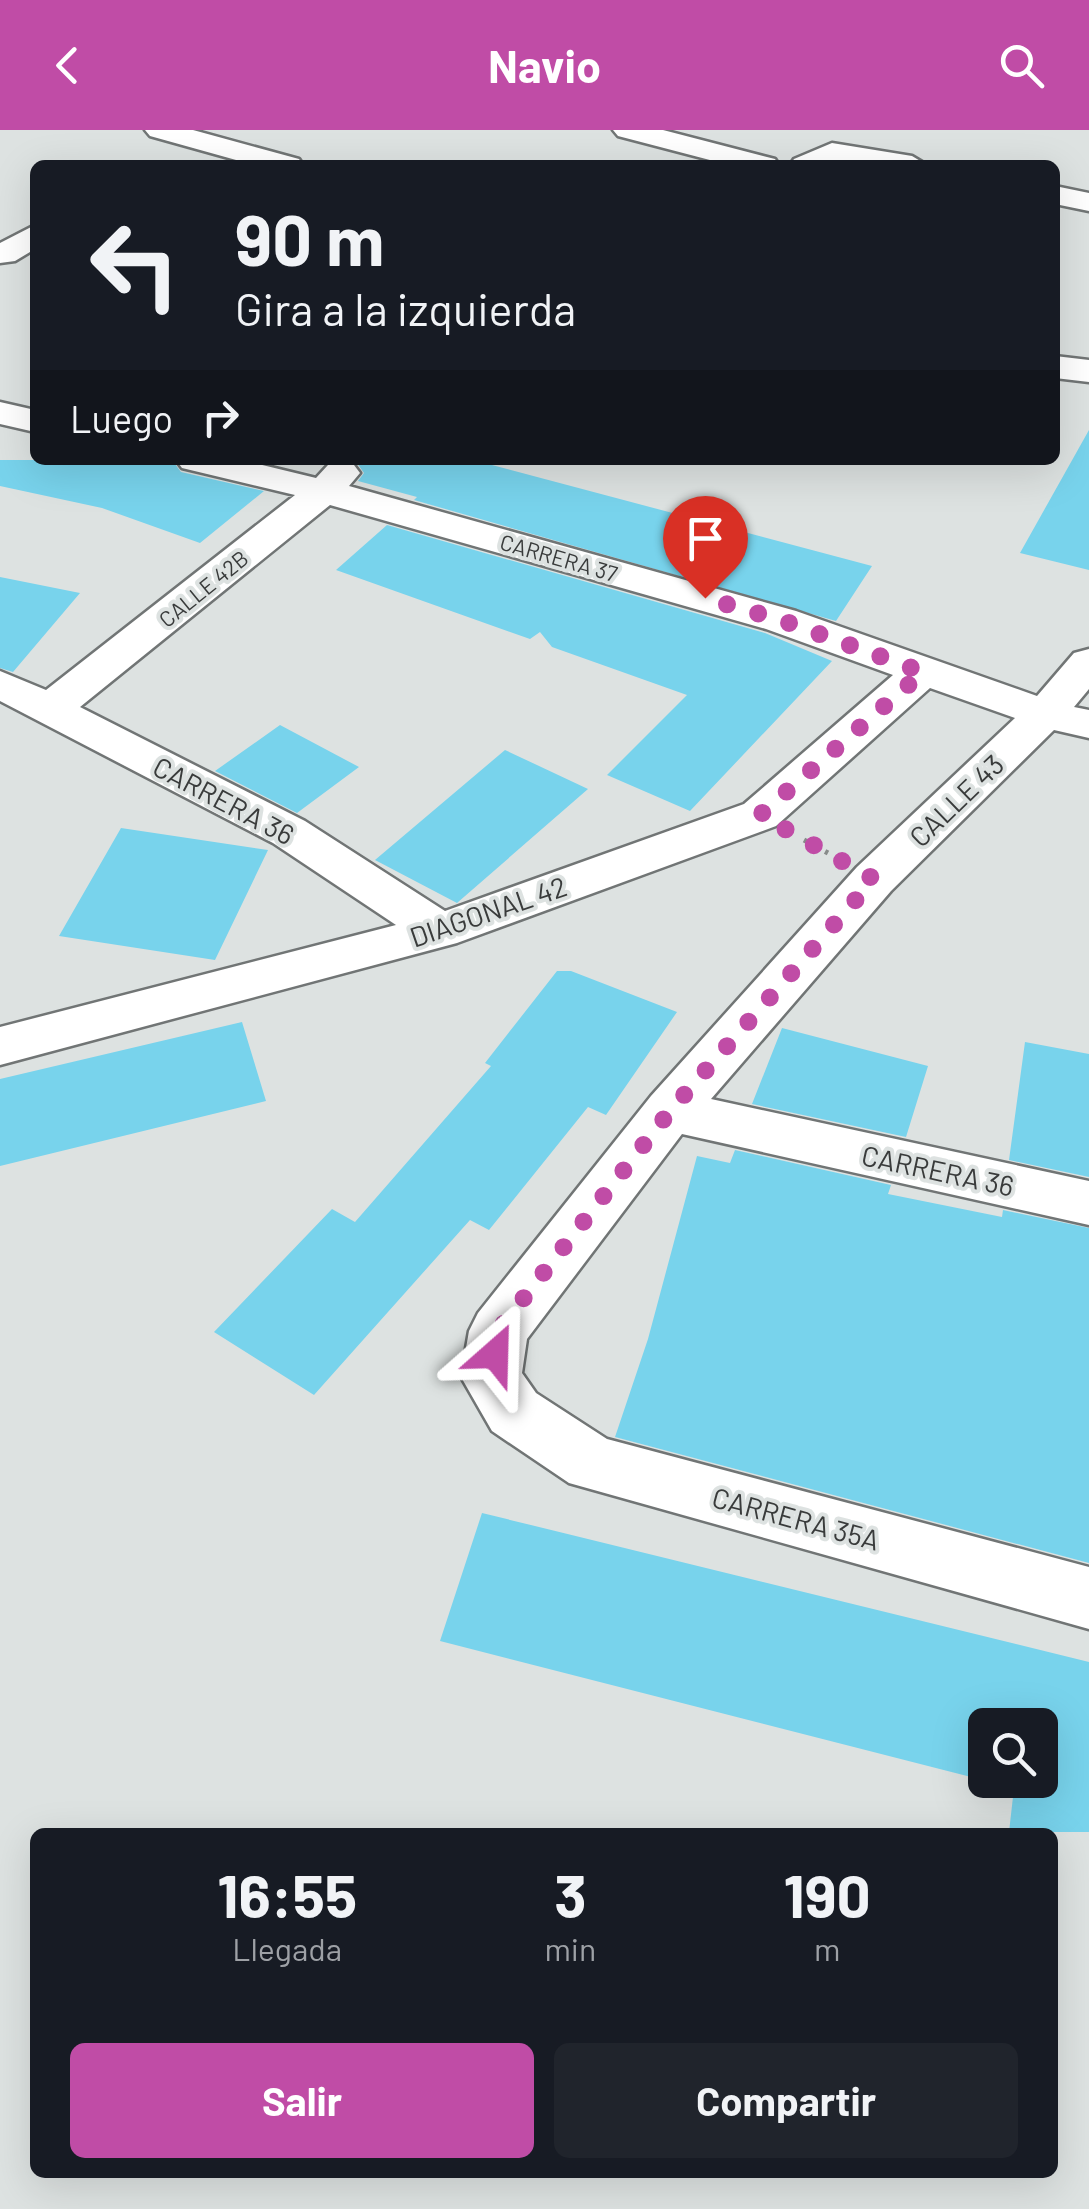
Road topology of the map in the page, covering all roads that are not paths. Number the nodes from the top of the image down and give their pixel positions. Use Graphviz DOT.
graph roads {
  1 [pos="628,130"];
  2 [pos="200,135"];
  3 [pos="162,143"];
  4 [pos="273,160"];
  5 [pos="745,160"];
  6 [pos="815,160"];
  7 [pos="888,160"];
  8 [pos="1060,196"];
  9 [pos="1089,202"];
  10 [pos="1060,367"];
  11 [pos="1089,371"];
  12 [pos="0,412"];
  13 [pos="30,420"];
  14 [pos="217,465"];
  15 [pos="347,465"];
  16 [pos="324,491"];
  17 [pos="1089,662"];
  18 [pos="923,672"];
  19 [pos="0,684"];
  20 [pos="49,710"];
  21 [pos="1067,719"];
  22 [pos="440,931"];
  23 [pos="0,1046"];
  24 [pos="670,1111"];
  25 [pos="1089,1203"];
  26 [pos="514,1412"];
  27 [pos="1089,1598"];
  1 -- 5 [label="street"];
  2 -- 3 [label="street"];
  2 -- 4 [label="street"];
  6 -- 7 [label="street"];
  8 -- 9 [label="street"];
  10 -- 11 [label="street"];
  12 -- 13 [label="street"];
  14 -- 16 [label="street, CARRERA 37"];
  15 -- 16 [label="street, CALLE 42B"];
  16 -- 18 [label="street, CARRERA 37"];
  16 -- 20 [label="street, CALLE 42B"];
  17 -- 21 [label="street, CALLE 43"];
  18 -- 21 [label="street, CARRERA 37"];
  18 -- 22 [label="street, DIAGONAL 42"];
  19 -- 20 [label="street, CARRERA 36"];
  20 -- 22 [label="street, CARRERA 36"];
  21 -- 24 [label="street, CALLE 43"];
  22 -- 23 [label="street, DIAGONAL 42"];
  24 -- 25 [label="street, CARRERA 36"];
  24 -- 26 [label="street, CALLE 43"];
  26 -- 27 [label="street, CARRERA 35A"];
}
